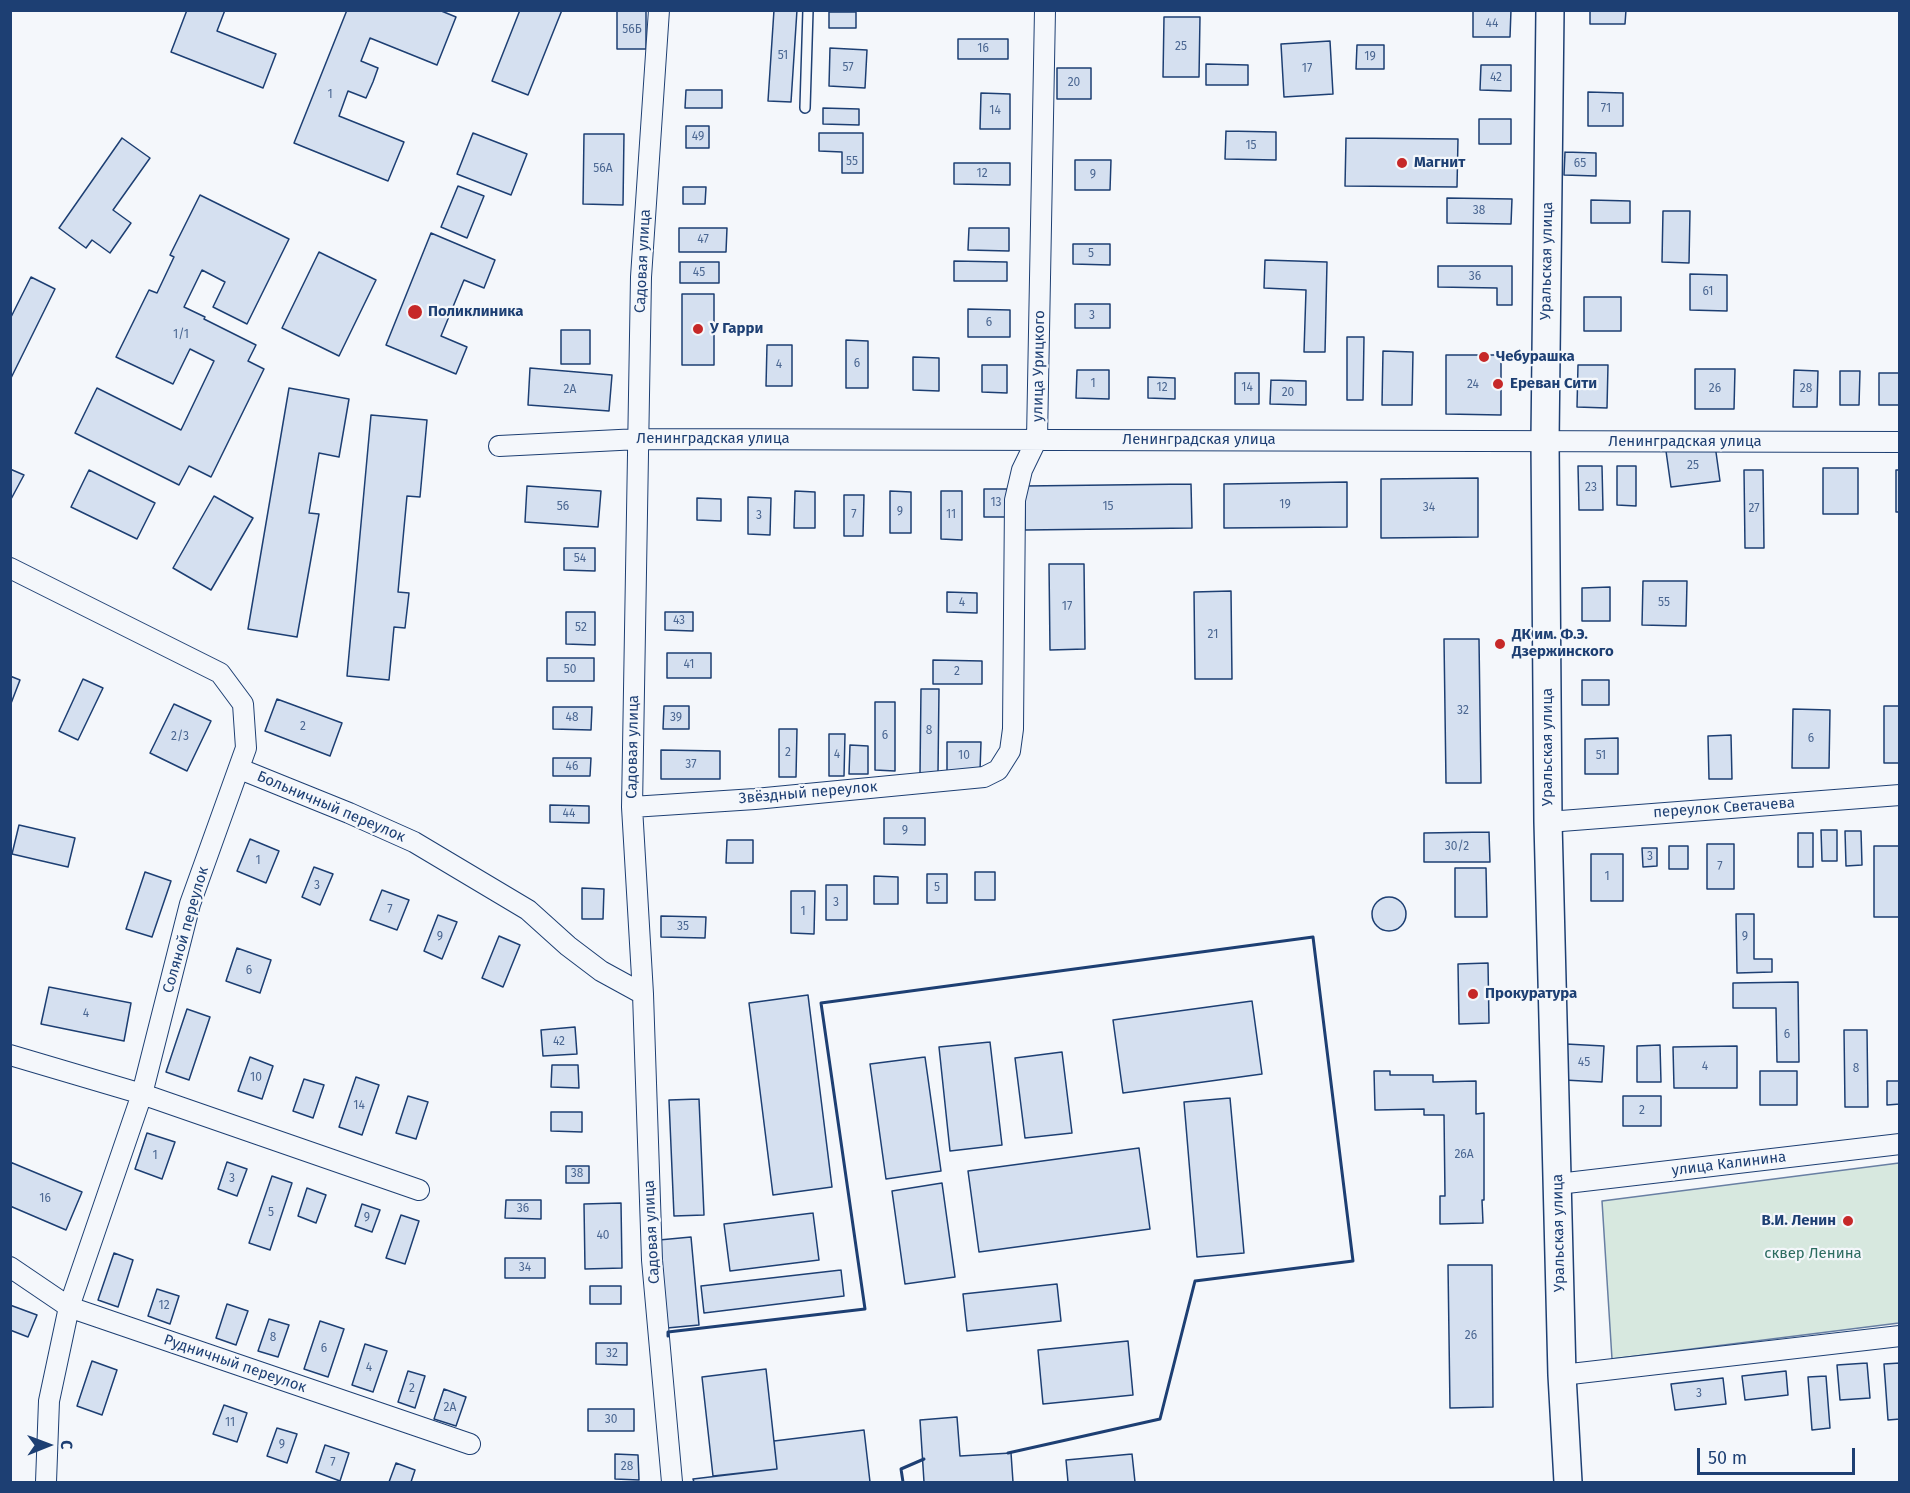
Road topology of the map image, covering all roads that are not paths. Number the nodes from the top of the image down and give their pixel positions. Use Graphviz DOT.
graph roads {
  1 [pos="659,10"];
  2 [pos="808,10"];
  3 [pos="1045,10"];
  4 [pos="1550,10"];
  5 [pos="806,108"];
  6 [pos="639,439"];
  7 [pos="1037,439"];
  8 [pos="1545,441"];
  9 [pos="1899,442"];
  10 [pos="499,446"];
  11 [pos="10,568"];
  12 [pos="240,769"];
  13 [pos="984,777"];
  14 [pos="1899,795"];
  15 [pos="632,807"];
  16 [pos="1548,822"];
  17 [pos="643,994"];
  18 [pos="10,1055"];
  19 [pos="142,1094"];
  20 [pos="1899,1144"];
  21 [pos="1558,1184"];
  22 [pos="419,1190"];
  23 [pos="10,1267"];
  24 [pos="69,1308"];
  25 [pos="1899,1336"];
  26 [pos="1562,1375"];
  27 [pos="470,1443"];
  28 [pos="46,1482"];
  29 [pos="672,1482"];
  30 [pos="1568,1482"];
  1 -- 6 [label="street, Садовая улица"];
  2 -- 5 [label="lane"];
  3 -- 7 [label="street, улица Урицкого"];
  4 -- 8 [label="street, Уральская улица"];
  6 -- 7 [label="street, Ленинградская улица"];
  6 -- 10 [label="street, Ленинградская улица"];
  6 -- 15 [label="street, Садовая улица"];
  7 -- 8 [label="street, Ленинградская улица"];
  7 -- 13 [label="street, улица Урицкого"];
  8 -- 9 [label="street, Ленинградская улица"];
  8 -- 16 [label="street, Уральская улица"];
  11 -- 12 [label="street, Больничный переулок"];
  12 -- 17 [label="street, Больничный переулок"];
  12 -- 19 [label="street, Соляной переулок"];
  13 -- 15 [label="street, Звёздный переулок"];
  14 -- 16 [label="street, переулок Светачева"];
  15 -- 17 [label="street, Садовая улица"];
  16 -- 21 [label="street, Уральская улица"];
  17 -- 29 [label="street, Садовая улица"];
  18 -- 19 [label="street"];
  19 -- 22 [label="street"];
  19 -- 24 [label="street, Соляной переулок"];
  20 -- 21 [label="street, улица Калинина"];
  21 -- 26 [label="street, Уральская улица"];
  23 -- 24 [label="street, Рудничный переулок"];
  24 -- 27 [label="street, Рудничный переулок"];
  24 -- 28 [label="street, Соляной переулок"];
  25 -- 26 [label="street"];
  26 -- 30 [label="street, Уральская улица"];
}
